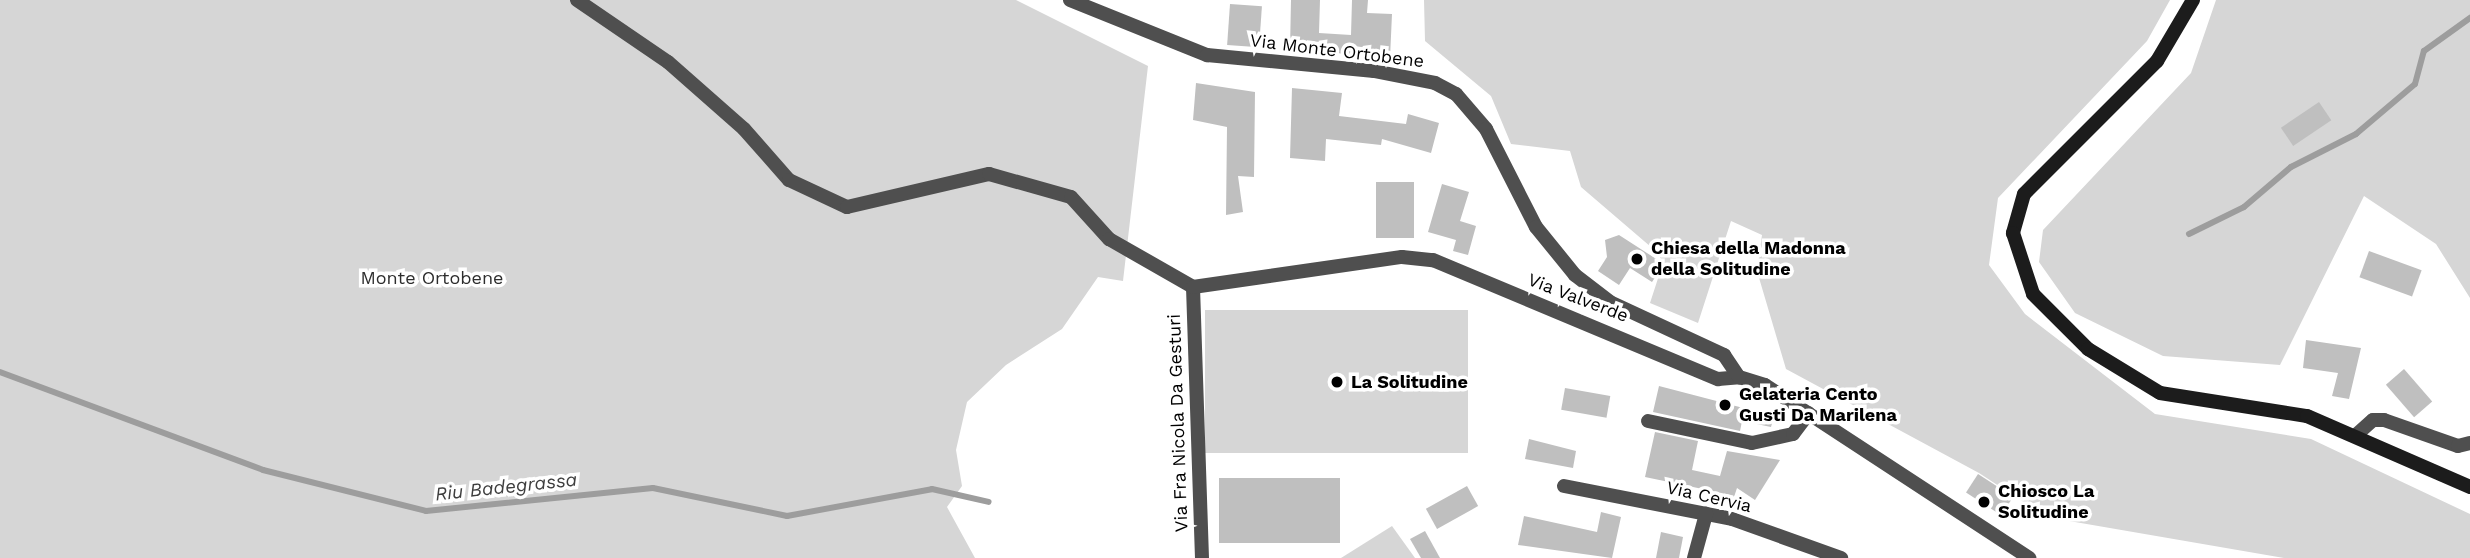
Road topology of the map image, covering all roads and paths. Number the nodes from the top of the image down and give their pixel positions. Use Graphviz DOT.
graph roads {
  1 [pos="577,0"];
  2 [pos="1070,0"];
  3 [pos="2193,0"];
  4 [pos="1193,287"];
  5 [pos="1739,377"];
  6 [pos="1809,413"];
  7 [pos="1648,421"];
  8 [pos="2355,436"];
  9 [pos="2470,443"];
  10 [pos="1564,485"];
  11 [pos="2470,487"];
  12 [pos="1706,514"];
  13 [pos="1202,558"];
  14 [pos="1694,558"];
  15 [pos="1842,558"];
  16 [pos="2029,558"];
  1 -- 4 [label="street"];
  2 -- 5 [label="street, Via Monte Ortobene"];
  3 -- 8 [label="main road"];
  4 -- 5 [label="street, Via Valverde"];
  4 -- 13 [label="street, Via Fra Nicola Da Gesturi"];
  5 -- 6 [label="street"];
  6 -- 7 [label="street"];
  6 -- 16 [label="street"];
  8 -- 9 [label="street"];
  8 -- 11 [label="main road"];
  10 -- 12 [label="street, Via Cervia"];
  12 -- 14 [label="street"];
  12 -- 15 [label="street, Via Cervia"];
}
